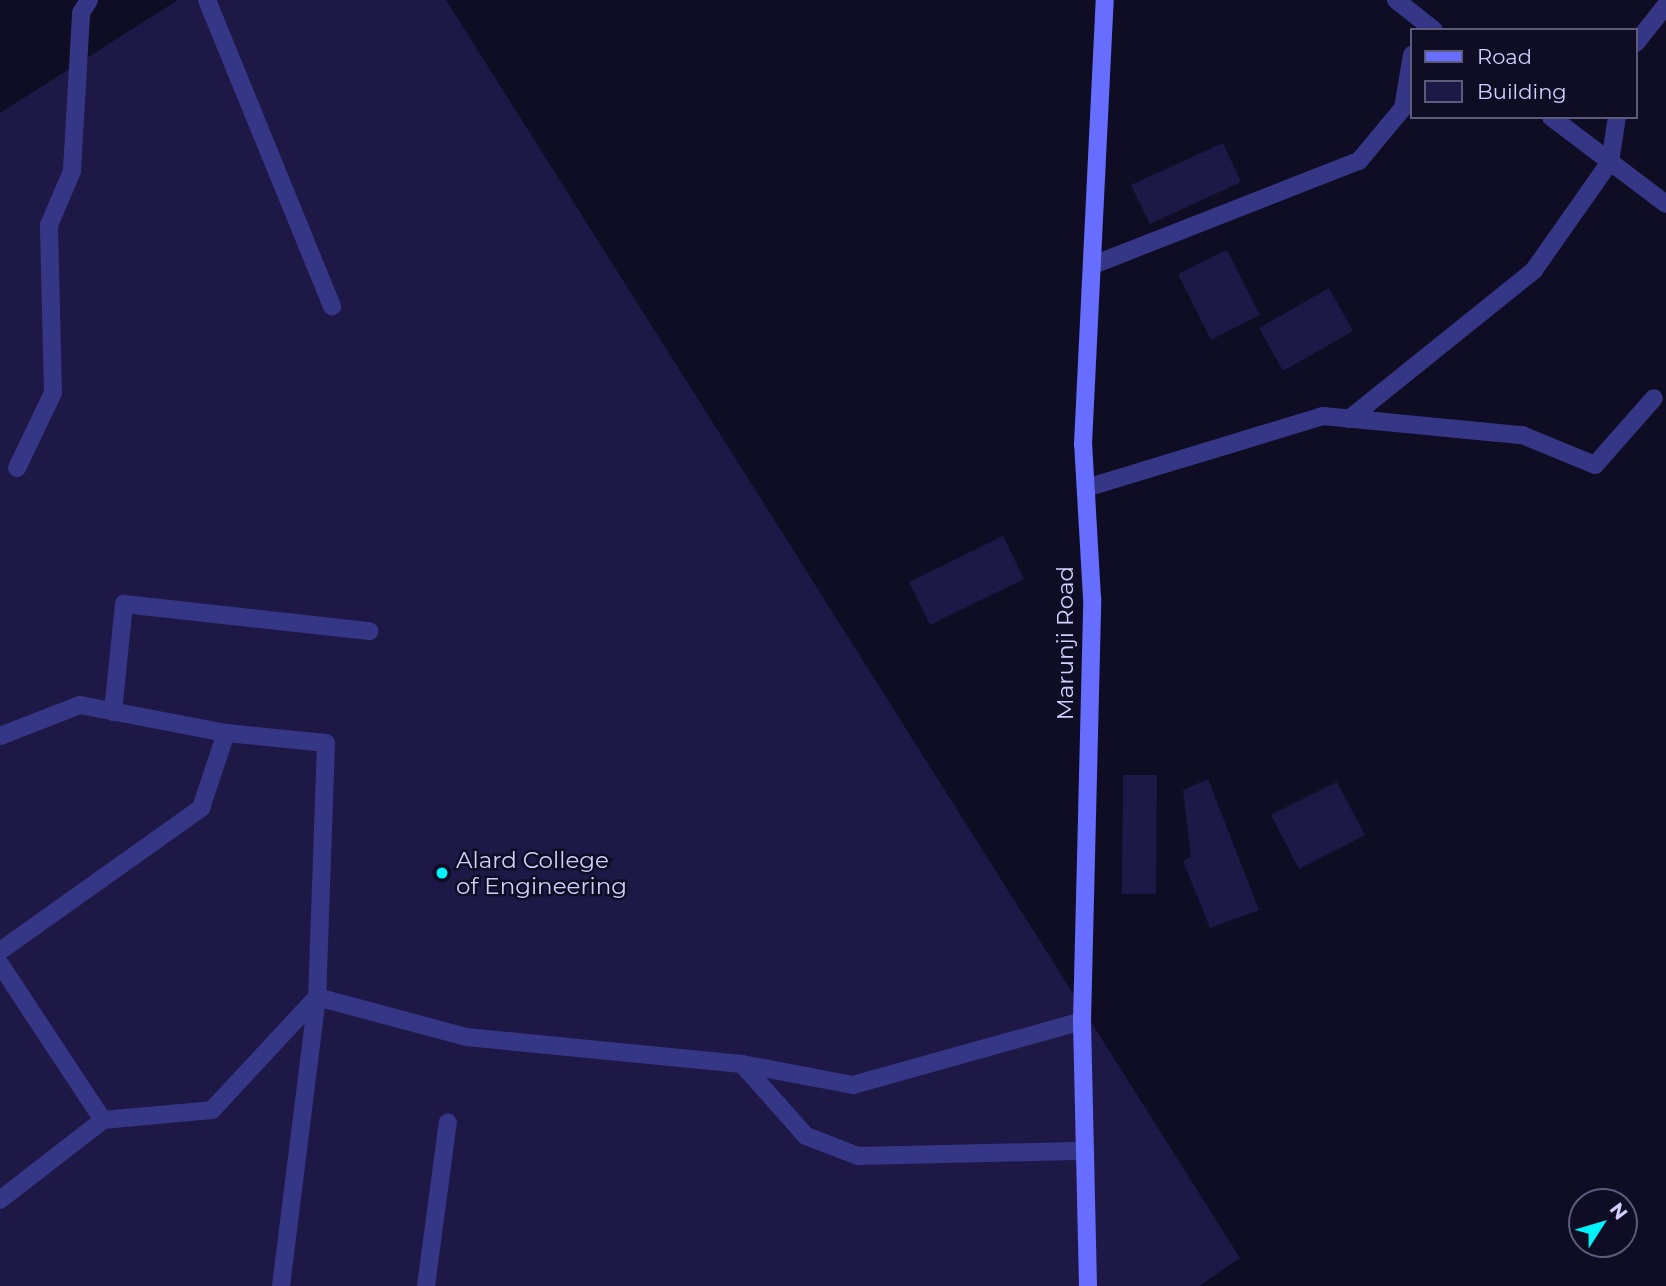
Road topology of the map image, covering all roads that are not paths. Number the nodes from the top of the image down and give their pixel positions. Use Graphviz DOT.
graph roads {
  1 [pos="89,0"];
  2 [pos="207,0"];
  3 [pos="1105,0"];
  4 [pos="1396,0"];
  5 [pos="1666,5"];
  6 [pos="1415,23"];
  7 [pos="1638,40"];
  8 [pos="1410,67"];
  9 [pos="1554,119"];
  10 [pos="1617,119"];
  11 [pos="1611,162"];
  12 [pos="1666,204"];
  13 [pos="1093,265"];
  14 [pos="332,306"];
  15 [pos="1654,398"];
  16 [pos="1349,419"];
  17 [pos="17,468"];
  18 [pos="1086,488"];
  19 [pos="370,631"];
  20 [pos="113,712"];
  21 [pos="226,733"];
  22 [pos="0,736"];
  23 [pos="0,951"];
  24 [pos="0,964"];
  25 [pos="317,997"];
  26 [pos="1082,1021"];
  27 [pos="742,1064"];
  28 [pos="103,1120"];
  29 [pos="448,1122"];
  30 [pos="1085,1151"];
  31 [pos="0,1199"];
  32 [pos="281,1286"];
  33 [pos="426,1286"];
  34 [pos="1088,1286"];
  1 -- 17 [label="street"];
  2 -- 14 [label="street"];
  3 -- 13 [label="street, Marunji Road"];
  4 -- 6 [label="street"];
  5 -- 7 [label="street"];
  8 -- 13 [label="street"];
  9 -- 11 [label="street"];
  10 -- 11 [label="street"];
  11 -- 12 [label="street"];
  11 -- 16 [label="street"];
  13 -- 18 [label="street, Marunji Road"];
  15 -- 16 [label="street"];
  16 -- 18 [label="street"];
  18 -- 26 [label="street, Marunji Road"];
  19 -- 20 [label="street"];
  20 -- 21 [label="street"];
  20 -- 22 [label="street"];
  21 -- 23 [label="street"];
  21 -- 25 [label="street"];
  24 -- 28 [label="street"];
  25 -- 27 [label="street"];
  25 -- 28 [label="street"];
  25 -- 32 [label="street"];
  26 -- 27 [label="street"];
  26 -- 30 [label="street, Marunji Road"];
  27 -- 30 [label="street"];
  28 -- 31 [label="street"];
  29 -- 33 [label="street"];
  30 -- 34 [label="street, Marunji Road"];
}
